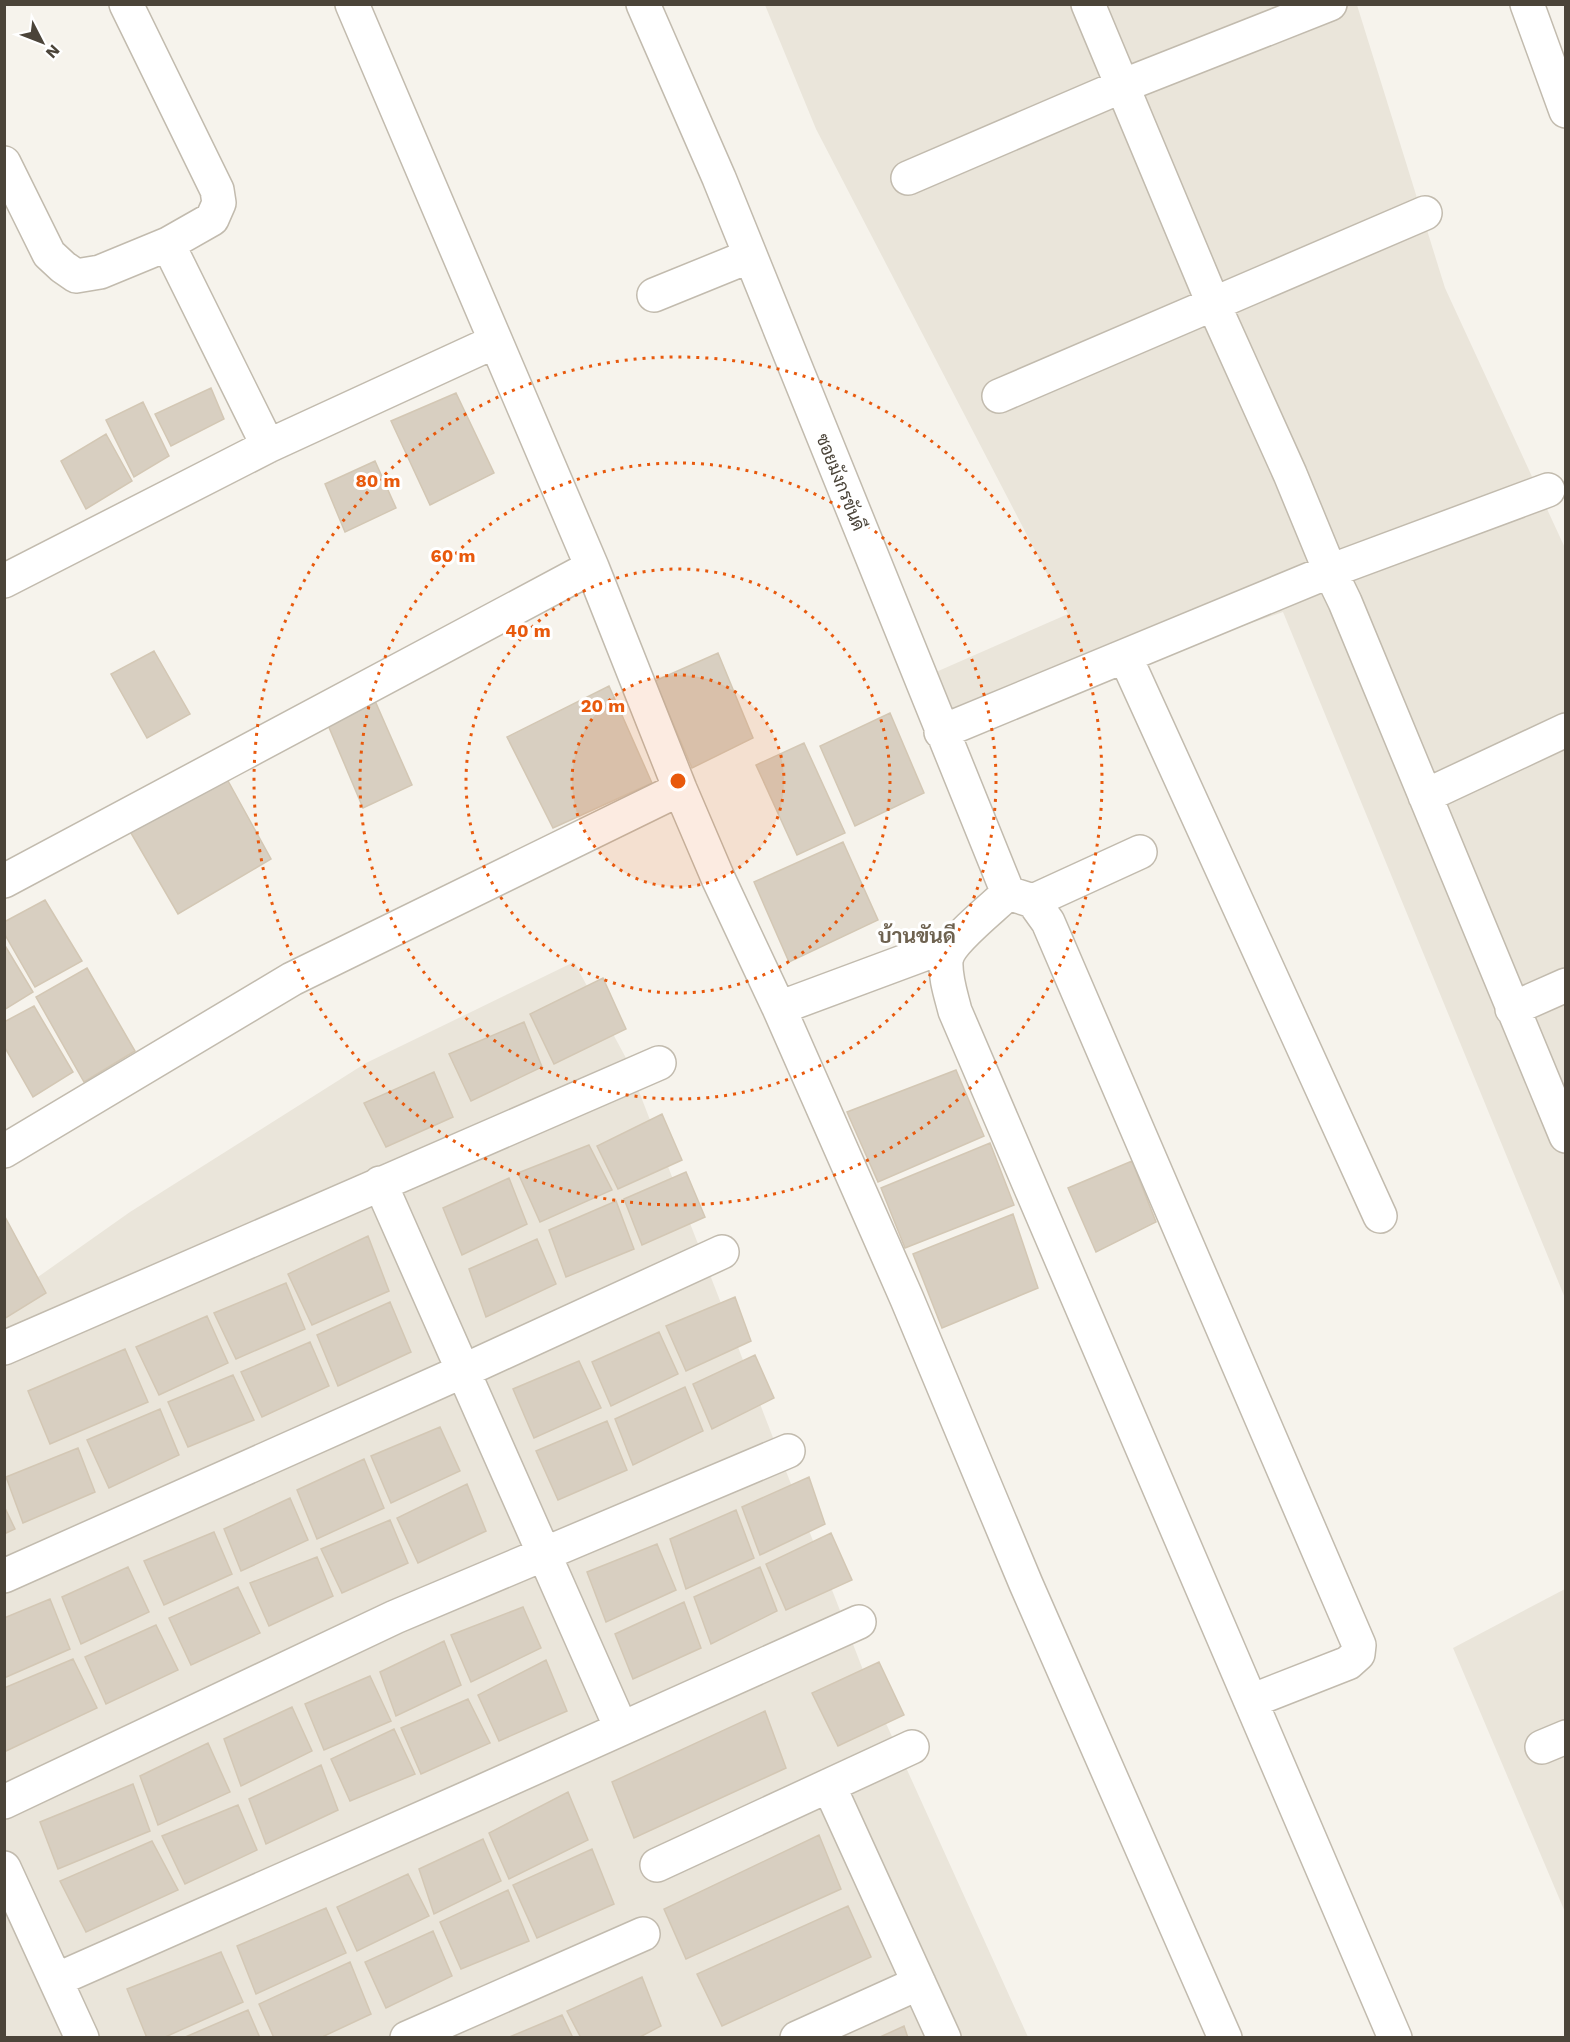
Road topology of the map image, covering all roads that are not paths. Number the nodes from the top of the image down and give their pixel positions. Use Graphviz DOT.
graph roads {
  1 [pos="126,4"];
  2 [pos="352,4"];
  3 [pos="643,4"];
  4 [pos="1089,4"];
  5 [pos="1330,4"];
  6 [pos="1527,4"];
  7 [pos="1122,86"];
  8 [pos="1566,111"];
  9 [pos="4,163"];
  10 [pos="908,178"];
  11 [pos="1425,213"];
  12 [pos="168,244"];
  13 [pos="750,256"];
  14 [pos="654,295"];
  15 [pos="1214,303"];
  16 [pos="494,342"];
  17 [pos="999,396"];
  18 [pos="268,446"];
  19 [pos="1548,490"];
  20 [pos="592,567"];
  21 [pos="1330,571"];
  22 [pos="4,581"];
  23 [pos="1125,656"];
  24 [pos="1566,730"];
  25 [pos="941,732"];
  26 [pos="680,789"];
  27 [pos="1425,796"];
  28 [pos="1140,852"];
  29 [pos="4,881"];
  30 [pos="1020,897"];
  31 [pos="954,942"];
  32 [pos="1566,985"];
  33 [pos="779,1008"];
  34 [pos="1512,1009"];
  35 [pos="659,1063"];
  36 [pos="1566,1136"];
  37 [pos="4,1151"];
  38 [pos="380,1183"];
  39 [pos="1380,1216"];
  40 [pos="722,1252"];
  41 [pos="4,1348"];
  42 [pos="463,1371"];
  43 [pos="788,1451"];
  44 [pos="545,1554"];
  45 [pos="4,1576"];
  46 [pos="859,1622"];
  47 [pos="1251,1701"];
  48 [pos="621,1728"];
  49 [pos="912,1748"];
  50 [pos="829,1786"];
  51 [pos="4,1802"];
  52 [pos="657,1865"];
  53 [pos="6,1876"];
  54 [pos="643,1934"];
  55 [pos="56,1980"];
  56 [pos="919,1983"];
  57 [pos="82,2037"];
  58 [pos="407,2037"];
  59 [pos="797,2037"];
  60 [pos="944,2037"];
  61 [pos="1225,2037"];
  62 [pos="1395,2037"];
  1 -- 12 [label="street"];
  2 -- 16 [label="street"];
  3 -- 13 [label="street, ซอยมังกรขันดี"];
  4 -- 7 [label="street"];
  5 -- 7 [label="street"];
  6 -- 8 [label="street"];
  7 -- 10 [label="street"];
  7 -- 15 [label="street"];
  9 -- 12 [label="street"];
  11 -- 15 [label="street"];
  12 -- 18 [label="street"];
  13 -- 14 [label="street"];
  13 -- 25 [label="street, ซอยมังกรขันดี"];
  15 -- 17 [label="street"];
  15 -- 21 [label="street"];
  16 -- 18 [label="street"];
  16 -- 20 [label="street"];
  18 -- 22 [label="street"];
  19 -- 21 [label="street"];
  20 -- 26 [label="street"];
  20 -- 29 [label="street"];
  21 -- 23 [label="street"];
  21 -- 27 [label="street"];
  23 -- 25 [label="street"];
  23 -- 39 [label="street"];
  24 -- 27 [label="street"];
  25 -- 30 [label="street, ซอยมังกรขันดี"];
  26 -- 33 [label="street"];
  26 -- 37 [label="street"];
  27 -- 34 [label="street"];
  28 -- 30 [label="street"];
  30 -- 31 [label="street"];
  30 -- 47 [label="street, ซอยมังกรขันดี"];
  31 -- 33 [label="street"];
  31 -- 47 [label="street"];
  32 -- 34 [label="street"];
  33 -- 61 [label="street"];
  34 -- 36 [label="street"];
  35 -- 38 [label="street"];
  38 -- 41 [label="street"];
  38 -- 42 [label="street"];
  40 -- 42 [label="street"];
  42 -- 44 [label="street"];
  42 -- 45 [label="street"];
  43 -- 44 [label="street"];
  44 -- 48 [label="street"];
  44 -- 51 [label="street"];
  46 -- 48 [label="street"];
  47 -- 62 [label="street"];
  48 -- 55 [label="street"];
  49 -- 50 [label="street"];
  50 -- 52 [label="street"];
  50 -- 56 [label="street"];
  53 -- 55 [label="street"];
  54 -- 58 [label="street"];
  55 -- 57 [label="street"];
  56 -- 59 [label="street"];
  56 -- 60 [label="street"];
}
